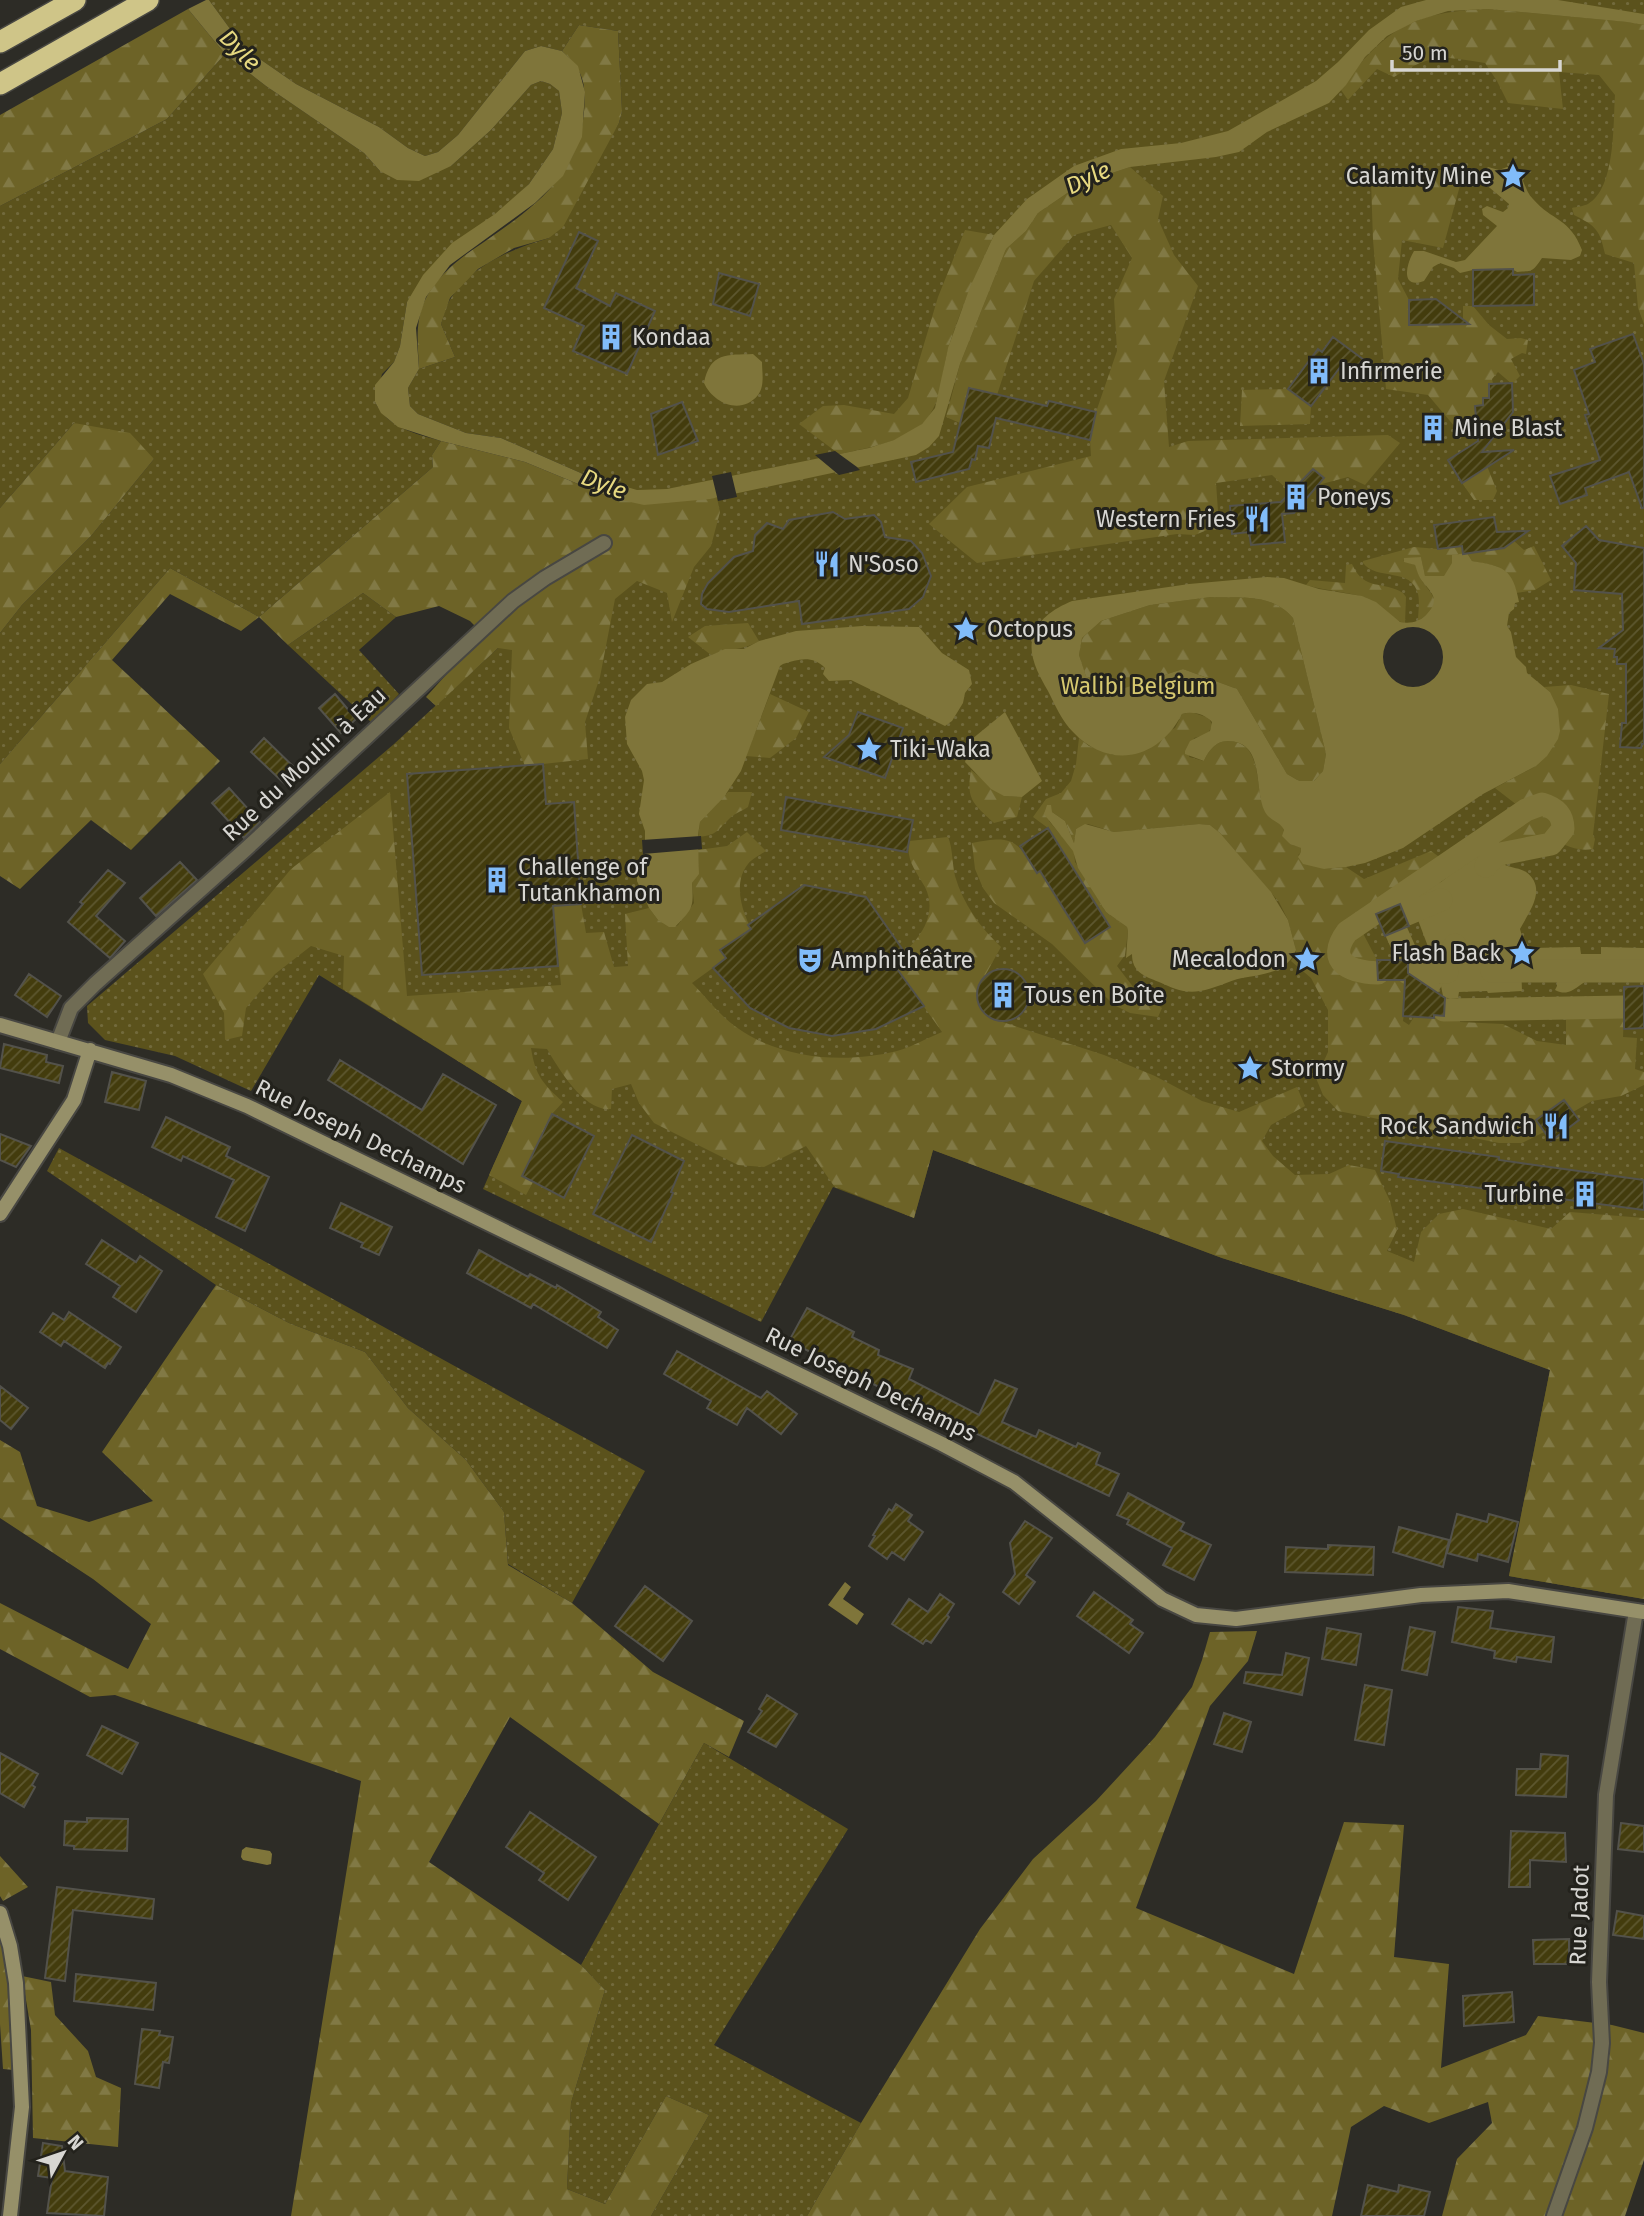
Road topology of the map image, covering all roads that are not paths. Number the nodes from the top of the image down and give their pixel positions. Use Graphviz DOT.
graph roads {
  1 [pos="75,0"];
  2 [pos="148,0"];
  3 [pos="0,42"];
  4 [pos="0,83"];
  5 [pos="604,543"];
  6 [pos="0,1025"];
  7 [pos="58,1042"];
  8 [pos="90,1050"];
  9 [pos="0,1213"];
  10 [pos="1640,1612"];
  11 [pos="0,1913"];
  12 [pos="10,2216"];
  13 [pos="1554,2216"];
  1 -- 3 [label="highway"];
  2 -- 4 [label="highway"];
  5 -- 7 [label="street, Rue du Moulin à Eau"];
  6 -- 7 [label="street, Rue Joseph Dechamps"];
  7 -- 8 [label="street, Rue Joseph Dechamps"];
  8 -- 9 [label="street"];
  8 -- 10 [label="street, Rue Joseph Dechamps"];
  10 -- 13 [label="street, Rue Jadot"];
  11 -- 12 [label="street"];
}
